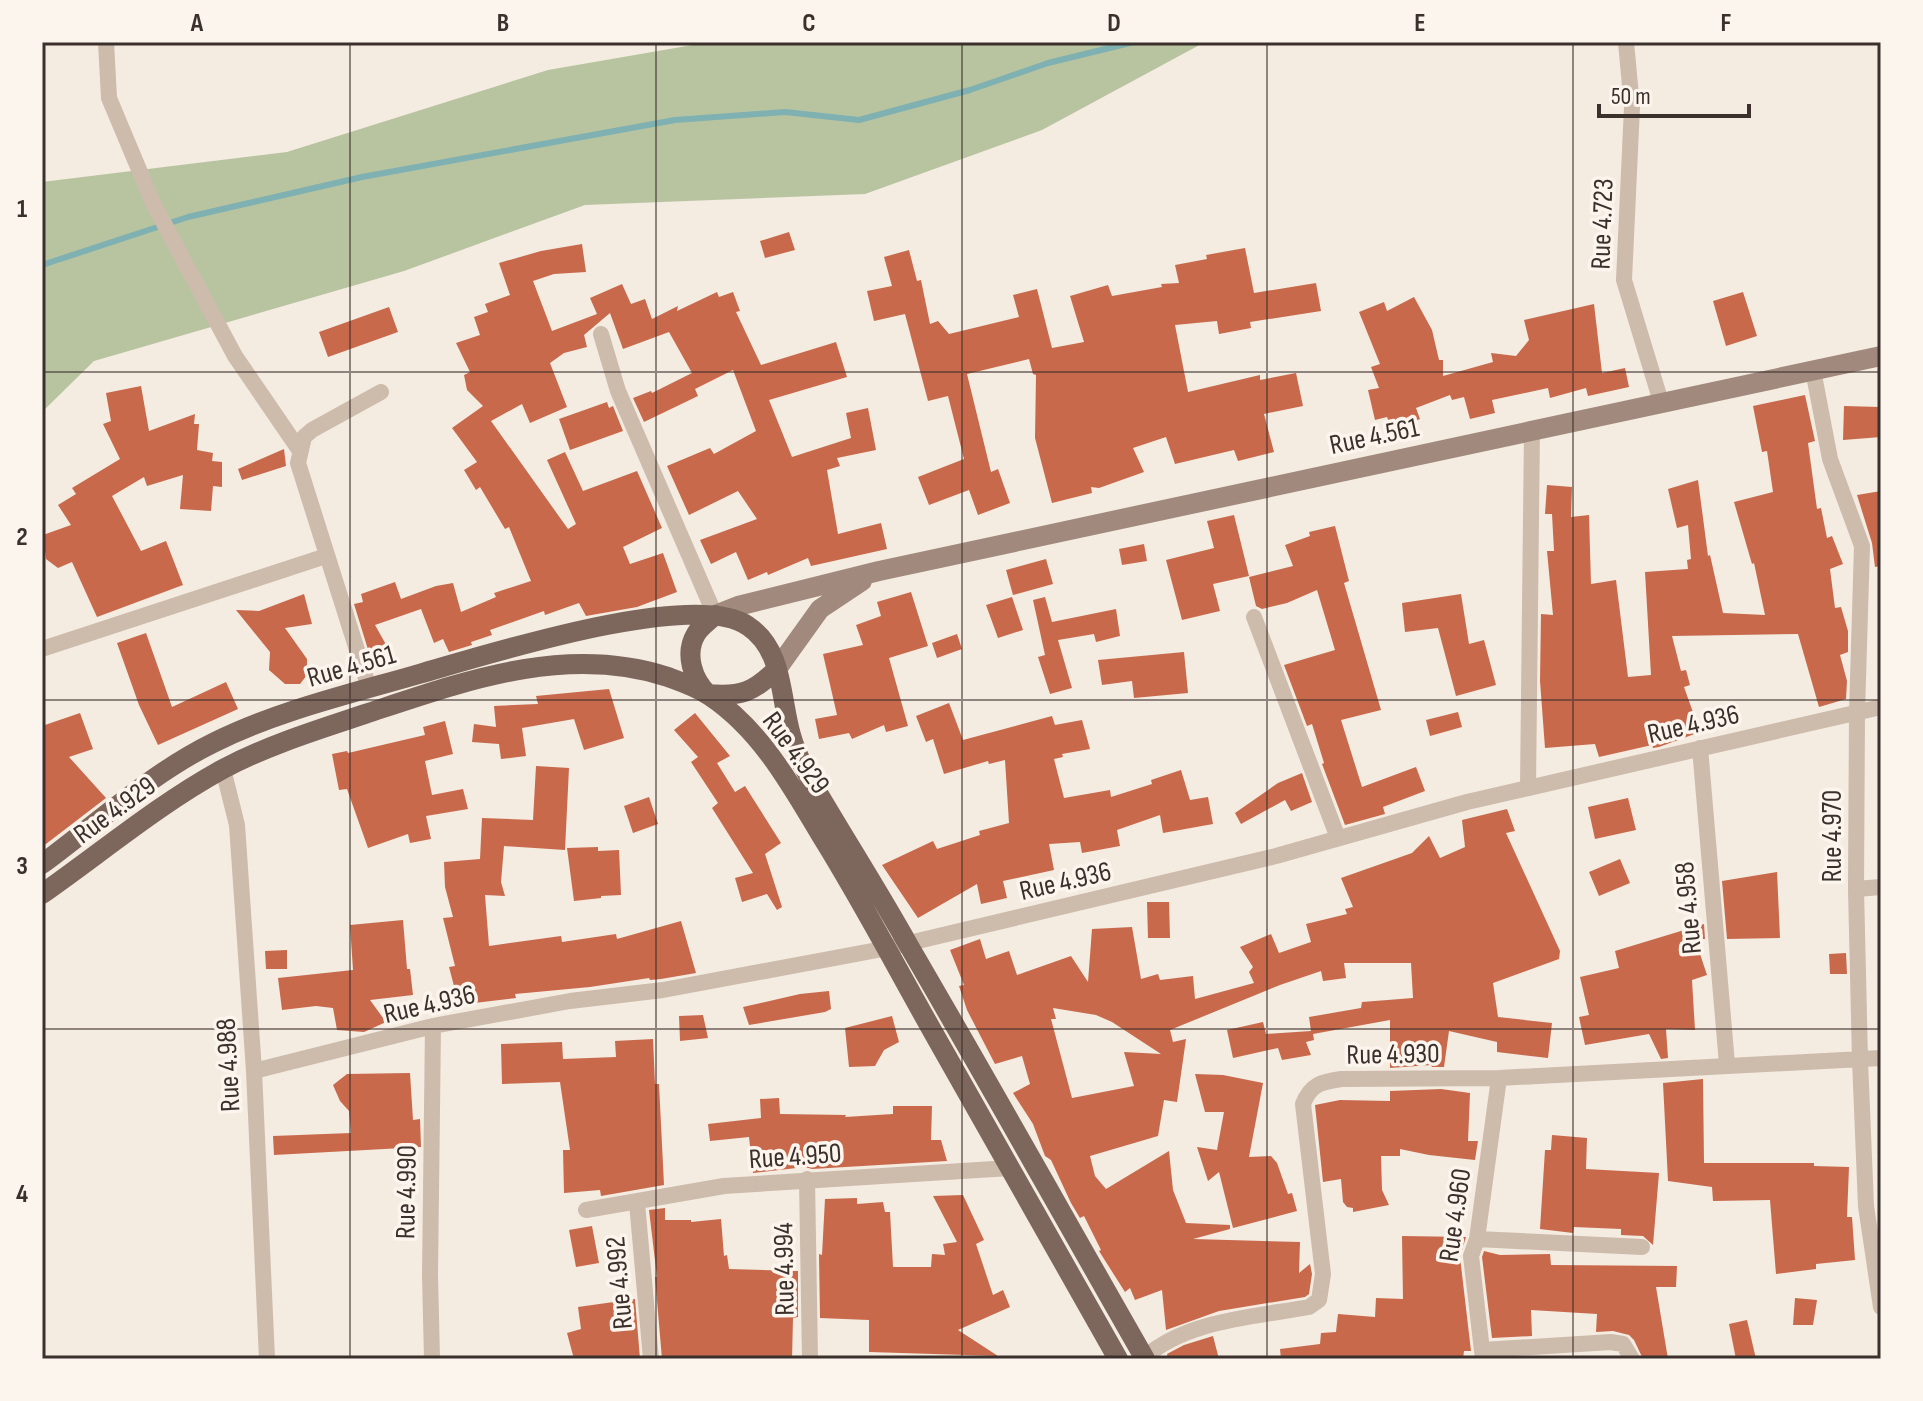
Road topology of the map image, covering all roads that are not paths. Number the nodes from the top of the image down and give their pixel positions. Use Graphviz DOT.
graph roads {
  1 [pos="106,42"];
  2 [pos="1626,42"];
  3 [pos="601,334"];
  4 [pos="1881,356"];
  5 [pos="1813,370"];
  6 [pos="381,392"];
  7 [pos="1661,402"];
  8 [pos="1532,429"];
  9 [pos="300,451"];
  10 [pos="326,556"];
  11 [pos="879,571"];
  12 [pos="715,615"];
  13 [pos="1254,617"];
  14 [pos="765,640"];
  15 [pos="42,649"];
  16 [pos="777,669"];
  17 [pos="369,688"];
  18 [pos="708,694"];
  19 [pos="1881,707"];
  20 [pos="1857,712"];
  21 [pos="1700,748"];
  22 [pos="223,769"];
  23 [pos="1528,787"];
  24 [pos="1338,838"];
  25 [pos="42,864"];
  26 [pos="1881,887"];
  27 [pos="1856,889"];
  28 [pos="42,894"];
  29 [pos="898,946"];
  30 [pos="433,1026"];
  31 [pos="1881,1058"];
  32 [pos="1860,1060"];
  33 [pos="1727,1064"];
  34 [pos="254,1071"];
  35 [pos="1499,1078"];
  36 [pos="1010,1168"];
  37 [pos="807,1179"];
  38 [pos="637,1203"];
  39 [pos="586,1210"];
  40 [pos="1477,1239"];
  41 [pos="1642,1247"];
  42 [pos="1881,1307"];
  43 [pos="1483,1354"];
  44 [pos="267,1359"];
  45 [pos="432,1359"];
  46 [pos="651,1359"];
  47 [pos="810,1359"];
  48 [pos="1118,1359"];
  49 [pos="1144,1359"];
  50 [pos="1632,1359"];
  1 -- 9 [label="street"];
  2 -- 7 [label="street, Rue 4.723"];
  3 -- 12 [label="street"];
  4 -- 5 [label="main road, Rue 4.561"];
  5 -- 7 [label="main road, Rue 4.561"];
  5 -- 20 [label="street, Rue 4.970"];
  6 -- 9 [label="street"];
  7 -- 8 [label="main road, Rue 4.561"];
  8 -- 11 [label="main road, Rue 4.561"];
  8 -- 23 [label="street"];
  9 -- 10 [label="street"];
  10 -- 15 [label="street"];
  10 -- 17 [label="street"];
  11 -- 12 [label="main road, Rue 4.561"];
  11 -- 16 [label="main road, Rue 4.561"];
  12 -- 14 [label="main road, Rue 4.561"];
  12 -- 17 [label="main road, Rue 4.561"];
  12 -- 18 [label="main road"];
  13 -- 24 [label="street"];
  14 -- 16 [label="main road, Rue 4.929"];
  16 -- 18 [label="main road"];
  16 -- 29 [label="main road, Rue 4.929"];
  17 -- 25 [label="main road, Rue 4.561"];
  18 -- 22 [label="main road, Rue 4.929"];
  18 -- 29 [label="main road, Rue 4.929"];
  19 -- 20 [label="street, Rue 4.936"];
  20 -- 21 [label="street, Rue 4.936"];
  20 -- 27 [label="street, Rue 4.970"];
  21 -- 23 [label="street, Rue 4.936"];
  21 -- 33 [label="street, Rue 4.958"];
  22 -- 28 [label="main road, Rue 4.929"];
  22 -- 34 [label="street, Rue 4.988"];
  23 -- 24 [label="street, Rue 4.936"];
  24 -- 29 [label="street, Rue 4.936"];
  26 -- 27 [label="street"];
  27 -- 32 [label="street, Rue 4.970"];
  29 -- 30 [label="street, Rue 4.936"];
  29 -- 36 [label="main road, Rue 4.929"];
  29 -- 49 [label="main road, Rue 4.929"];
  30 -- 34 [label="street, Rue 4.936"];
  30 -- 45 [label="street, Rue 4.990"];
  31 -- 32 [label="street, Rue 4.930"];
  32 -- 33 [label="street, Rue 4.930"];
  32 -- 42 [label="street, Rue 4.970"];
  33 -- 35 [label="street, Rue 4.930"];
  34 -- 44 [label="street, Rue 4.988"];
  35 -- 40 [label="street, Rue 4.960"];
  35 -- 49 [label="street, Rue 4.930"];
  36 -- 37 [label="street, Rue 4.950"];
  36 -- 48 [label="main road, Rue 4.929"];
  37 -- 38 [label="street, Rue 4.950"];
  37 -- 47 [label="street, Rue 4.994"];
  38 -- 39 [label="street, Rue 4.950"];
  38 -- 46 [label="street, Rue 4.992"];
  40 -- 41 [label="street"];
  40 -- 43 [label="street, Rue 4.960"];
  43 -- 50 [label="street"];
}
